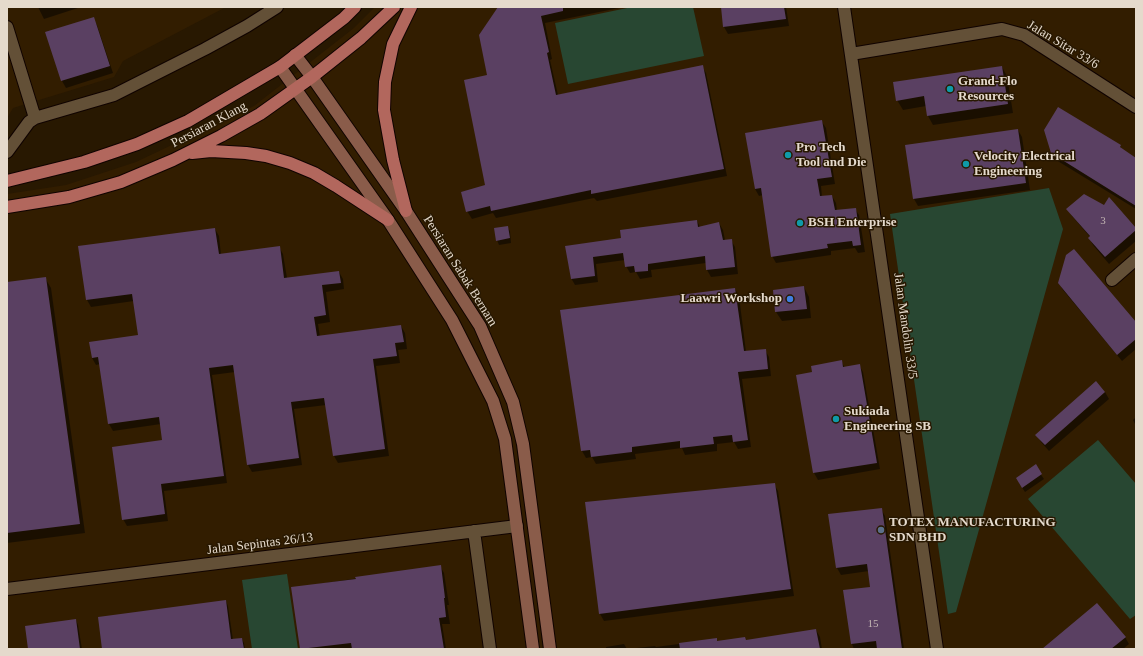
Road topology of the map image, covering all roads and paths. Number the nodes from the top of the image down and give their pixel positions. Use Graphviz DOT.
graph roads {
  1 [pos="277,7"];
  2 [pos="355,7"];
  3 [pos="394,7"];
  4 [pos="411,7"];
  5 [pos="844,7"];
  6 [pos="7,27"];
  7 [pos="851,54"];
  8 [pos="295,55"];
  9 [pos="280,67"];
  10 [pos="312,77"];
  11 [pos="296,88"];
  12 [pos="1136,107"];
  13 [pos="35,118"];
  14 [pos="7,152"];
  15 [pos="183,155"];
  16 [pos="7,181"];
  17 [pos="7,207"];
  18 [pos="406,211"];
  19 [pos="388,220"];
  20 [pos="1136,259"];
  21 [pos="1112,280"];
  22 [pos="517,526"];
  23 [pos="474,531"];
  24 [pos="7,589"];
  25 [pos="490,649"];
  26 [pos="533,649"];
  27 [pos="550,649"];
  28 [pos="937,649"];
  1 -- 13 [label="street"];
  2 -- 8 [label="main road, Persiaran Klang"];
  3 -- 10 [label="main road, Persiaran Klang"];
  4 -- 18 [label="main road"];
  5 -- 7 [label="street, Jalan Mandolin 33/5"];
  6 -- 13 [label="street"];
  7 -- 12 [label="street, Jalan Sitar 33/6"];
  7 -- 28 [label="street, Jalan Mandolin 33/5"];
  8 -- 9 [label="main road, Persiaran Klang"];
  8 -- 10 [label="street, Persiaran Sabak Bernam"];
  9 -- 11 [label="street"];
  9 -- 16 [label="main road, Persiaran Klang"];
  10 -- 11 [label="main road, Persiaran Klang"];
  10 -- 18 [label="street, Persiaran Sabak Bernam"];
  11 -- 15 [label="main road, Persiaran Klang"];
  11 -- 19 [label="street"];
  13 -- 14 [label="street"];
  15 -- 17 [label="main road, Persiaran Klang"];
  15 -- 19 [label="main road"];
  18 -- 27 [label="street, Persiaran Sabak Bernam"];
  19 -- 22 [label="street"];
  20 -- 21 [label="street"];
  22 -- 23 [label="street, Jalan Sepintas 26/13"];
  22 -- 26 [label="street"];
  23 -- 24 [label="street, Jalan Sepintas 26/13"];
  23 -- 25 [label="street"];
}
